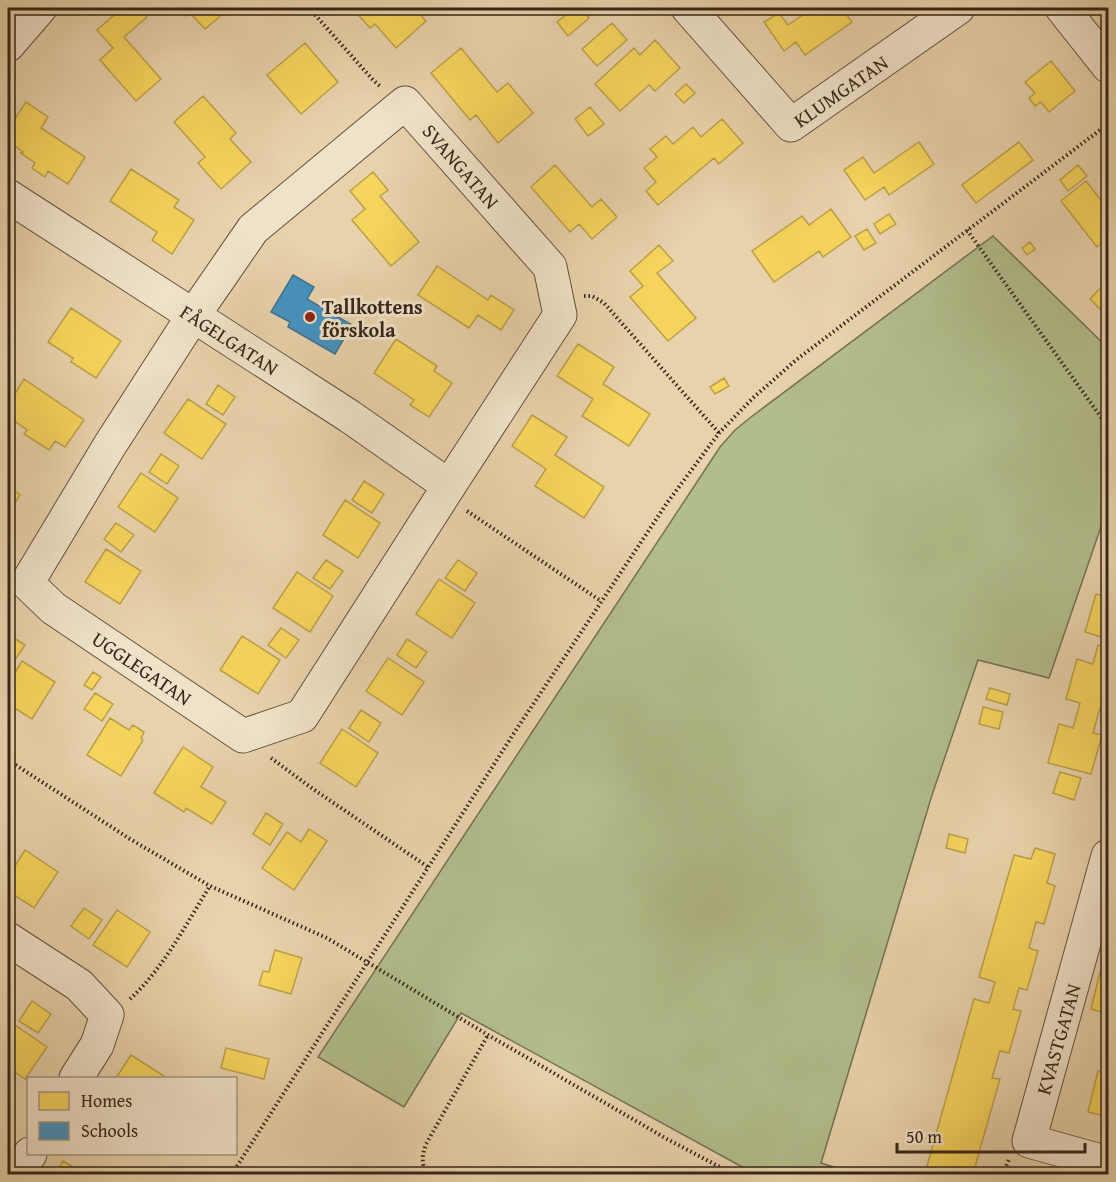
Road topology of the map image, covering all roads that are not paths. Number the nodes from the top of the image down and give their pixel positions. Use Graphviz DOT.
graph roads {
  1 [pos="40,8"];
  2 [pos="688,8"];
  3 [pos="958,8"];
  4 [pos="1062,8"];
  5 [pos="8,45"];
  6 [pos="1108,66"];
  7 [pos="8,196"];
  8 [pos="194,316"];
  9 [pos="449,486"];
  10 [pos="1108,856"];
  11 [pos="8,939"];
  12 [pos="77,1077"];
  13 [pos="29,1155"];
  14 [pos="1108,1163"];
  15 [pos="17,1174"];
  1 -- 5 [label="street"];
  2 -- 3 [label="street, KLUMGATAN"];
  4 -- 6 [label="street"];
  7 -- 8 [label="street, FÅGELGATAN"];
  8 -- 9 [label="street, FÅGELGATAN"];
  8 -- 9 [label="street, SVANGATAN"];
  8 -- 9 [label="street, UGGLEGATAN"];
  10 -- 14 [label="street, KVASTGATAN"];
  11 -- 12 [label="street"];
  13 -- 15 [label="street"];
}
